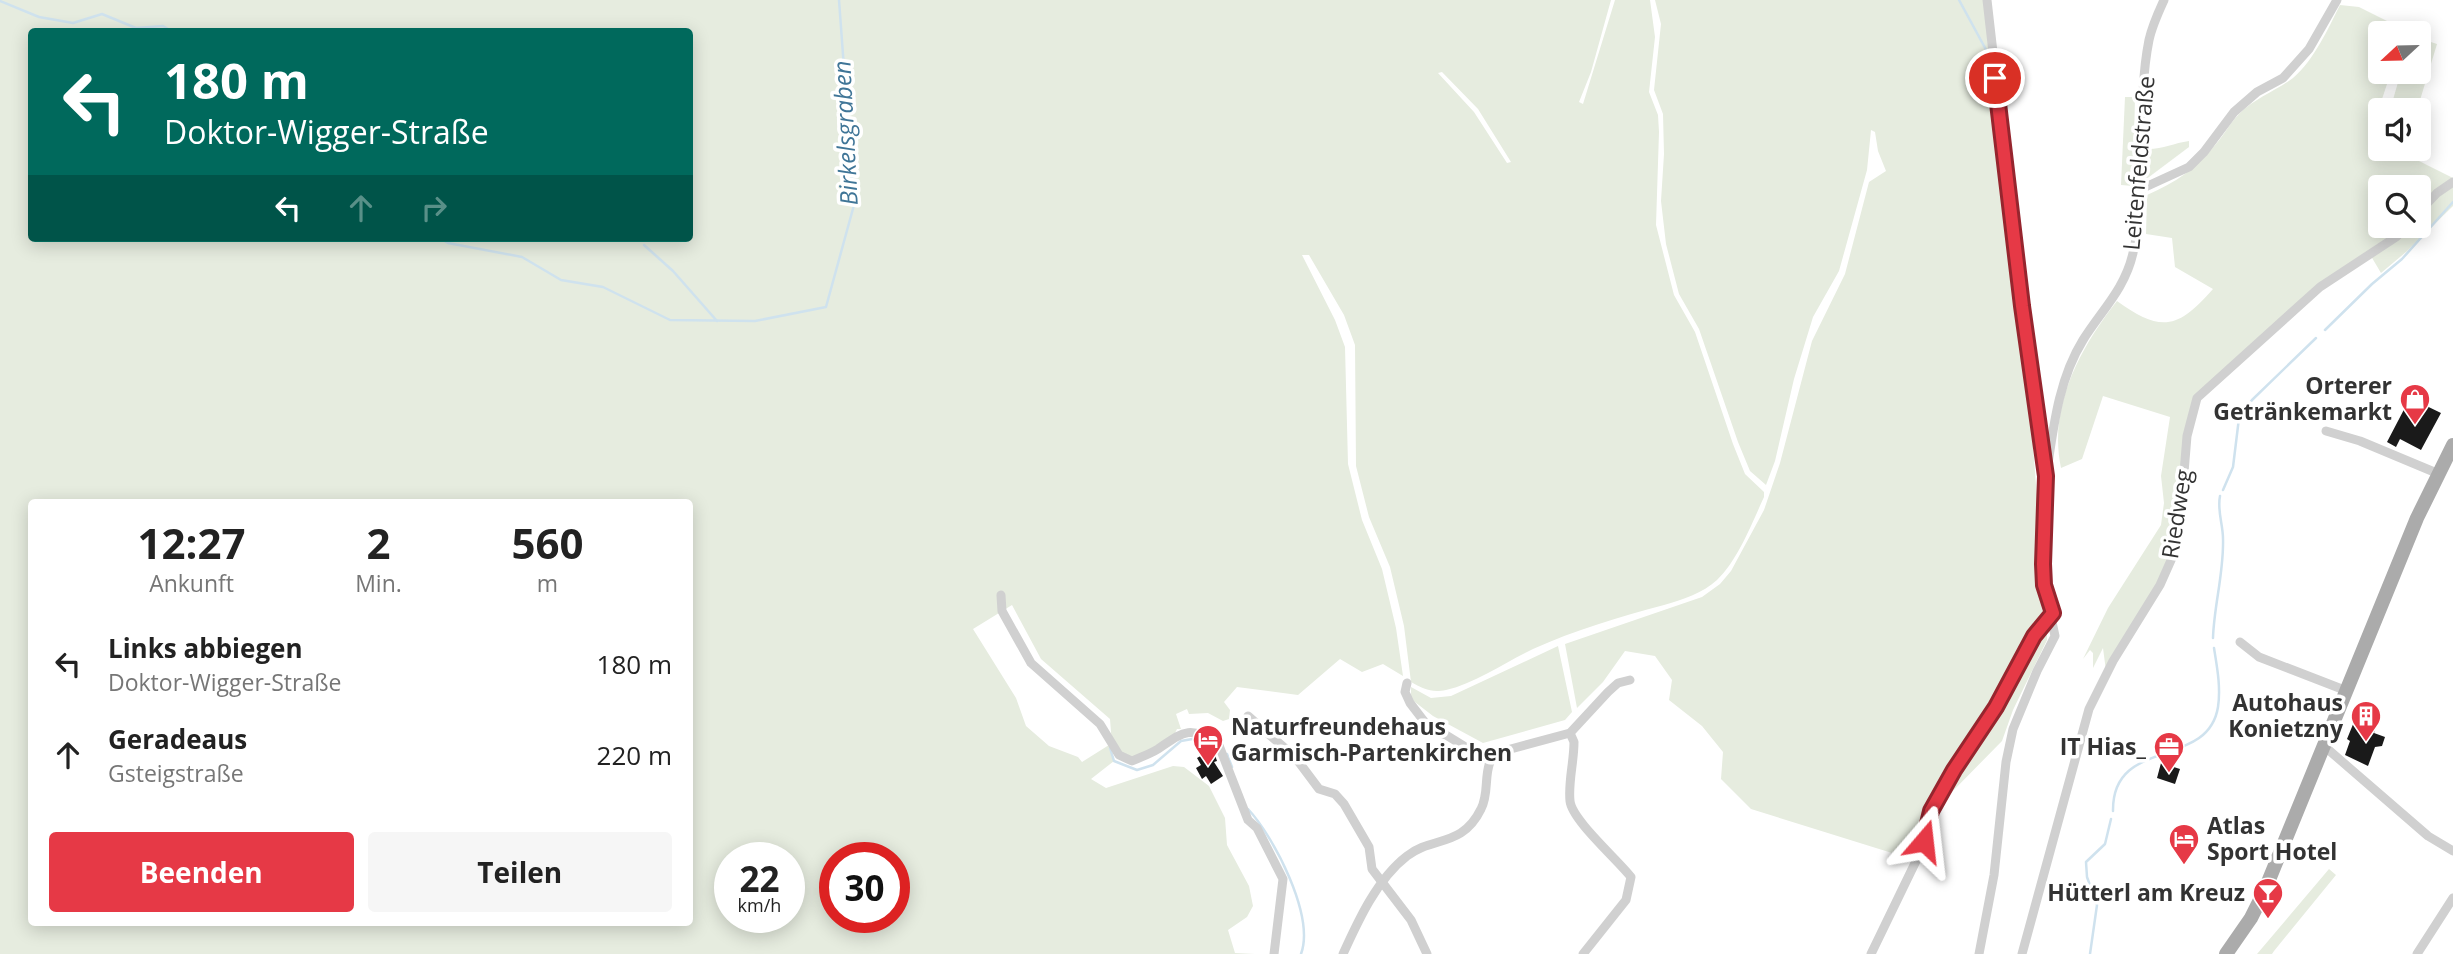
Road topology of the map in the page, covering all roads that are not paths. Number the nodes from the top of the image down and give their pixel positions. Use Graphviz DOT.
graph roads {
  1 [pos="1987,0"];
  2 [pos="2164,0"];
  3 [pos="2337,0"];
  4 [pos="2453,181"];
  5 [pos="2141,189"];
  6 [pos="2431,199"];
  7 [pos="2394,238"];
  8 [pos="2326,431"];
  9 [pos="2452,448"];
  10 [pos="2439,474"];
  11 [pos="2046,476"];
  12 [pos="1001,594"];
  13 [pos="2053,613"];
  14 [pos="2240,642"];
  15 [pos="1630,680"];
  16 [pos="1408,682"];
  17 [pos="2347,691"];
  18 [pos="1248,716"];
  19 [pos="1570,733"];
  20 [pos="2324,746"];
  21 [pos="1490,762"];
  22 [pos="2453,851"];
  23 [pos="1382,883"];
  24 [pos="2453,898"];
  25 [pos="1274,954"];
  26 [pos="1343,954"];
  27 [pos="1427,954"];
  28 [pos="1583,954"];
  29 [pos="1871,954"];
  30 [pos="1979,954"];
  31 [pos="2022,954"];
  32 [pos="2226,954"];
  33 [pos="2417,954"];
  1 -- 11 [label="street"];
  2 -- 5 [label="street, Leitenfeldstraße"];
  3 -- 5 [label="street"];
  4 -- 6 [label="street"];
  5 -- 11 [label="street, Leitenfeldstraße"];
  7 -- 31 [label="street, Riedweg"];
  8 -- 10 [label="street"];
  9 -- 10 [label="main road"];
  10 -- 17 [label="main road"];
  11 -- 13 [label="street"];
  12 -- 25 [label="street"];
  13 -- 29 [label="street"];
  13 -- 30 [label="street"];
  14 -- 17 [label="street"];
  15 -- 19 [label="street"];
  16 -- 21 [label="street"];
  17 -- 20 [label="main road"];
  18 -- 23 [label="street"];
  19 -- 21 [label="street"];
  19 -- 28 [label="street"];
  20 -- 22 [label="street"];
  20 -- 32 [label="main road"];
  21 -- 23 [label="street"];
  23 -- 26 [label="street"];
  23 -- 27 [label="street"];
  24 -- 33 [label="street"];
}
